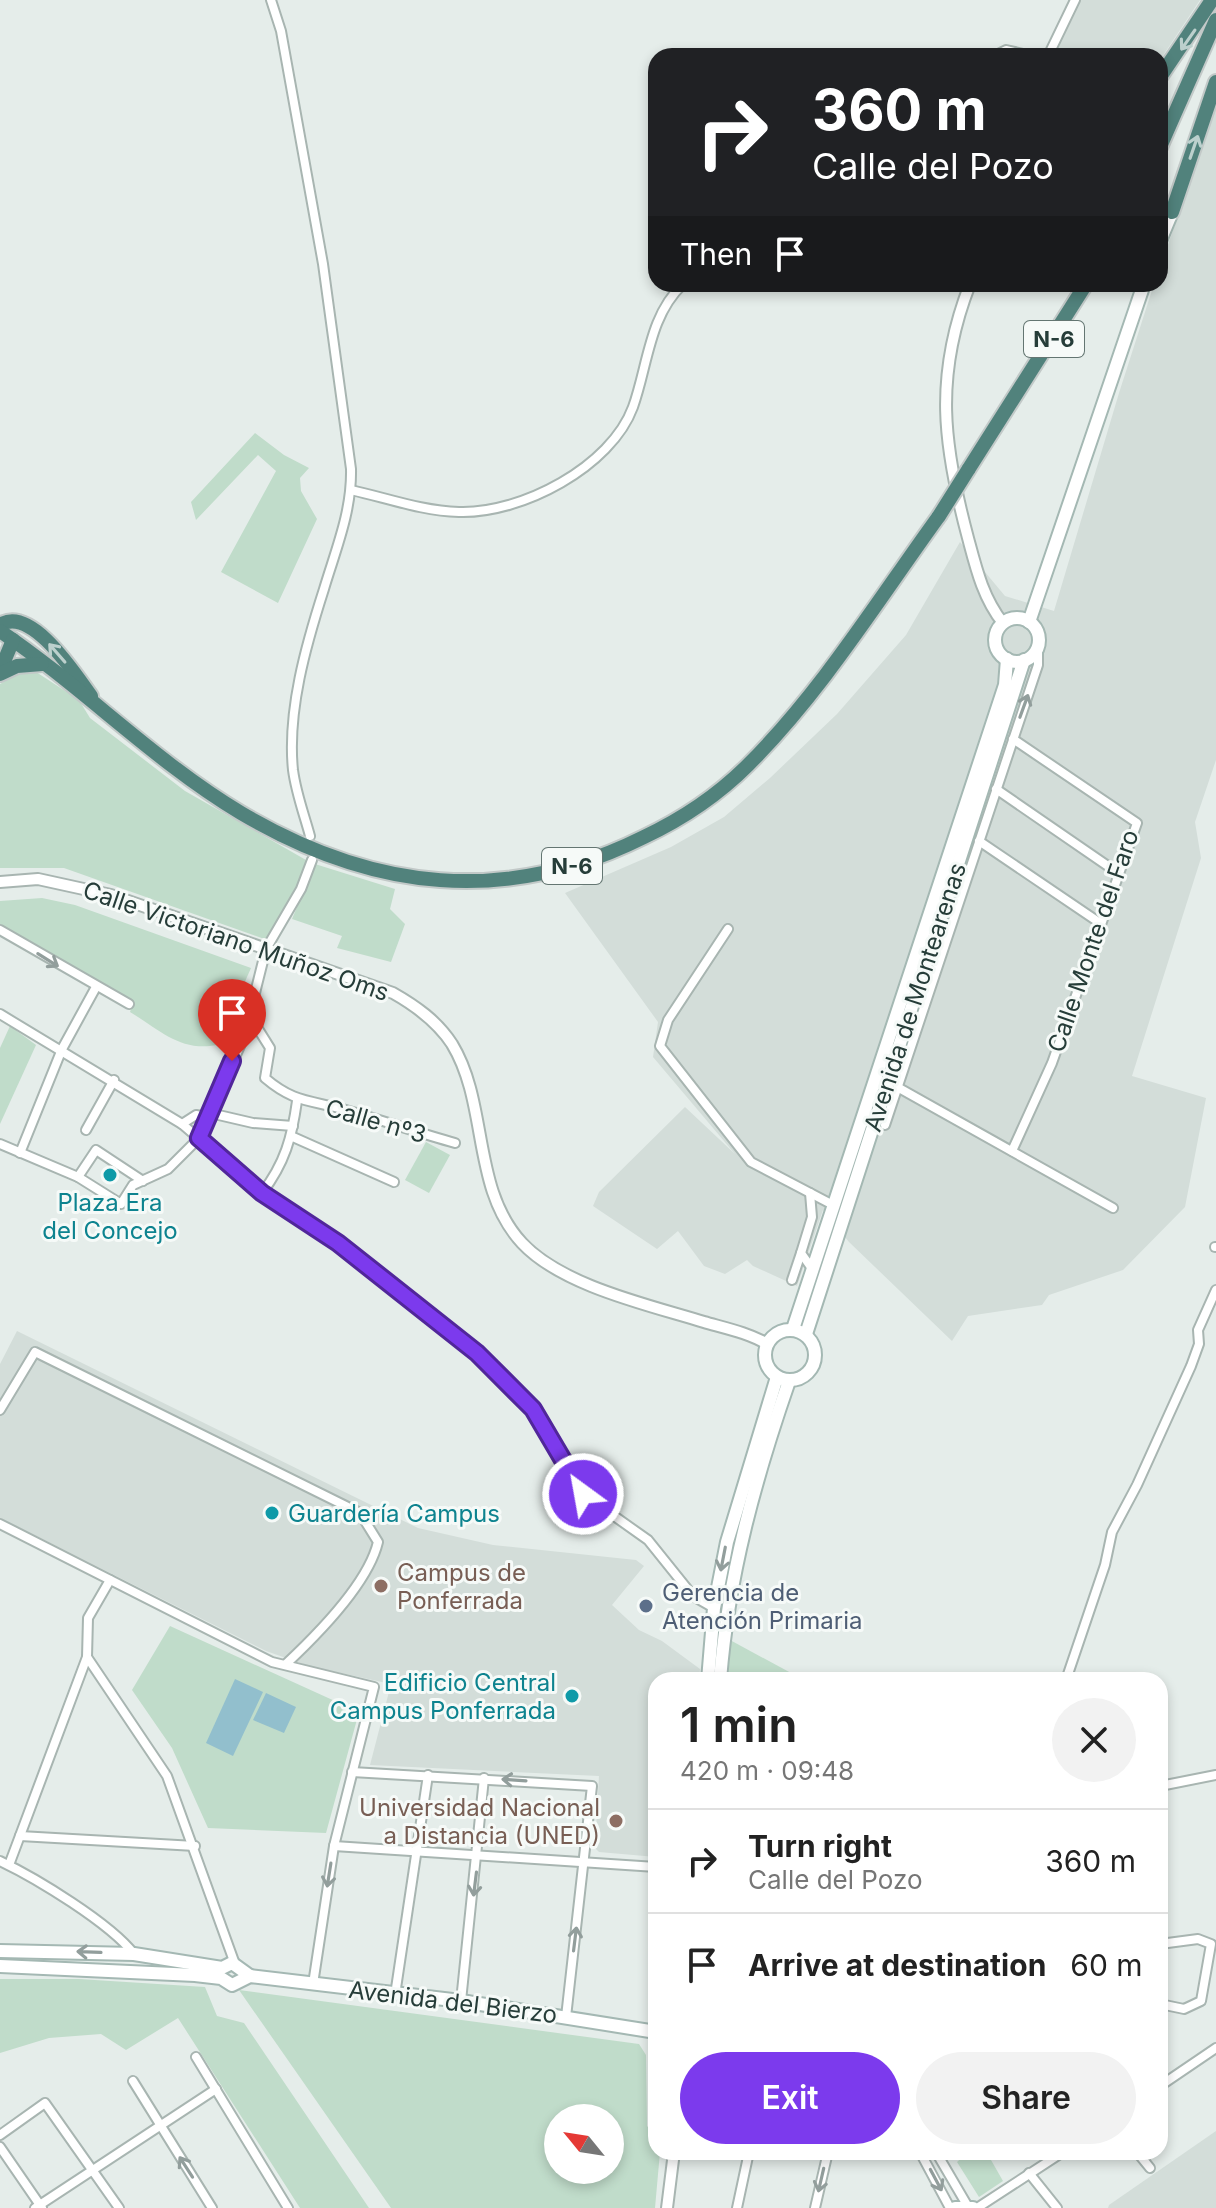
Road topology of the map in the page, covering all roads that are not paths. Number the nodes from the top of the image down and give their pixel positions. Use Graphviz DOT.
graph roads {
  1 [pos="271,0"];
  2 [pos="1075,0"];
  3 [pos="1212,0"];
  4 [pos="1216,20"];
  5 [pos="1052,48"];
  6 [pos="1168,65"];
  7 [pos="1216,82"];
  8 [pos="1168,129"];
  9 [pos="1172,212"];
  10 [pos="1168,222"];
  11 [pos="677,292"];
  12 [pos="967,292"];
  13 [pos="1072,292"];
  14 [pos="1081,292"];
  15 [pos="1141,292"];
  16 [pos="1020,392"];
  17 [pos="351,490"];
  18 [pos="1029,622"];
  19 [pos="1003,623"];
  20 [pos="0,628"];
  21 [pos="13,640"];
  22 [pos="1038,647"];
  23 [pos="1007,659"];
  24 [pos="1024,660"];
  25 [pos="42,664"];
  26 [pos="0,673"];
  27 [pos="100,710"];
  28 [pos="1013,739"];
  29 [pos="996,789"];
  30 [pos="310,836"];
  31 [pos="979,841"];
  32 [pos="312,860"];
  33 [pos="1118,873"];
  34 [pos="0,882"];
  35 [pos="1100,923"];
  36 [pos="728,929"];
  37 [pos="0,930"];
  38 [pos="266,949"];
  39 [pos="96,987"];
  40 [pos="129,1004"];
  41 [pos="0,1014"];
  42 [pos="250,1016"];
  43 [pos="62,1049"];
  44 [pos="114,1080"];
  45 [pos="899,1088"];
  46 [pos="297,1101"];
  47 [pos="209,1115"];
  48 [pos="182,1124"];
  49 [pos="885,1125"];
  50 [pos="293,1126"];
  51 [pos="86,1130"];
  52 [pos="293,1137"];
  53 [pos="199,1138"];
  54 [pos="455,1143"];
  55 [pos="0,1144"];
  56 [pos="1012,1151"];
  57 [pos="20,1153"];
  58 [pos="78,1177"];
  59 [pos="143,1181"];
  60 [pos="394,1182"];
  61 [pos="262,1193"];
  62 [pos="810,1193"];
  63 [pos="831,1204"];
  64 [pos="1113,1208"];
  65 [pos="812,1217"];
  66 [pos="801,1253"];
  67 [pos="813,1271"];
  68 [pos="792,1280"];
  69 [pos="1216,1290"];
  70 [pos="793,1329"];
  71 [pos="806,1334"];
  72 [pos="767,1344"];
  73 [pos="783,1379"];
  74 [pos="0,1410"];
  75 [pos="0,1524"];
  76 [pos="110,1580"];
  77 [pos="720,1608"];
  78 [pos="87,1657"];
  79 [pos="286,1664"];
  80 [pos="709,1672"];
  81 [pos="720,1672"];
  82 [pos="1069,1672"];
  83 [pos="352,1772"];
  84 [pos="428,1775"];
  85 [pos="1216,1775"];
  86 [pos="484,1778"];
  87 [pos="1168,1784"];
  88 [pos="20,1836"];
  89 [pos="195,1846"];
  90 [pos="334,1846"];
  91 [pos="417,1852"];
  92 [pos="479,1857"];
  93 [pos="4,1863"];
  94 [pos="585,1864"];
  95 [pos="648,1867"];
  96 [pos="1168,1943"];
  97 [pos="0,1951"];
  98 [pos="134,1954"];
  99 [pos="0,1966"];
  100 [pos="233,1969"];
  101 [pos="1212,1977"];
  102 [pos="313,1984"];
  103 [pos="395,1995"];
  104 [pos="461,2001"];
  105 [pos="1168,2005"];
  106 [pos="566,2017"];
  107 [pos="648,2031"];
  108 [pos="1216,2048"];
  109 [pos="196,2057"];
  110 [pos="133,2081"];
  111 [pos="1168,2081"];
  112 [pos="216,2089"];
  113 [pos="160,2126"];
  114 [pos="0,2135"];
  115 [pos="0,2147"];
  116 [pos="673,2160"];
  117 [pos="747,2160"];
  118 [pos="826,2160"];
  119 [pos="926,2160"];
  120 [pos="940,2160"];
  121 [pos="1050,2160"];
  122 [pos="1144,2160"];
  123 [pos="1150,2168"];
  124 [pos="91,2169"];
  125 [pos="1029,2173"];
  126 [pos="39,2207"];
  127 [pos="964,2207"];
  128 [pos="119,2208"];
  129 [pos="212,2208"];
  130 [pos="288,2208"];
  131 [pos="667,2208"];
  132 [pos="737,2208"];
  133 [pos="815,2208"];
  134 [pos="1057,2208"];
  1 -- 17 [label="street"];
  2 -- 5 [label="street"];
  3 -- 6 [label="highway, one-way"];
  4 -- 8 [label="highway"];
  9 -- 7 [label="highway, one-way"];
  9 -- 10 [label="main road"];
  11 -- 17 [label="street"];
  12 -- 19 [label="street"];
  13 -- 16 [label="highway, N-6"];
  14 -- 16 [label="highway, N-6"];
  15 -- 18 [label="main road"];
  16 -- 27 [label="highway, N-6, bridge"];
  17 -- 30 [label="street"];
  18 -- 19 [label="main road"];
  18 -- 22 [label="main road"];
  19 -- 23 [label="main road"];
  20 -- 21 [label="highway, N-6"];
  27 -- 20 [label="highway, one-way"];
  21 -- 25 [label="highway, N-6"];
  21 -- 26 [label="highway"];
  22 -- 24 [label="main road"];
  28 -- 22 [label="street, one-way"];
  23 -- 24 [label="main road"];
  23 -- 63 [label="main road, Avenida de Montearenas"];
  24 -- 71 [label="main road, Avenida de Montearenas"];
  25 -- 26 [label="highway"];
  25 -- 27 [label="highway, N-6"];
  28 -- 29 [label="street"];
  28 -- 33 [label="street, Calle Monte del Faro"];
  29 -- 31 [label="street"];
  29 -- 33 [label="street"];
  31 -- 35 [label="street"];
  31 -- 45 [label="street"];
  32 -- 38 [label="street"];
  33 -- 35 [label="street, Calle Monte del Faro"];
  34 -- 38 [label="street, Calle Victoriano Muñoz Oms"];
  35 -- 56 [label="street, Calle Monte del Faro"];
  36 -- 62 [label="street"];
  37 -- 39 [label="street, one-way"];
  38 -- 42 [label="street"];
  38 -- 72 [label="street, Calle Victoriano Muñoz Oms"];
  39 -- 40 [label="street"];
  39 -- 43 [label="street"];
  41 -- 43 [label="street"];
  42 -- 46 [label="street"];
  42 -- 47 [label="street"];
  43 -- 44 [label="street"];
  43 -- 57 [label="street"];
  44 -- 48 [label="street"];
  44 -- 51 [label="street"];
  45 -- 49 [label="street"];
  45 -- 56 [label="street"];
  46 -- 50 [label="street"];
  46 -- 54 [label="street, Calle nº3"];
  47 -- 48 [label="street"];
  47 -- 50 [label="street"];
  47 -- 53 [label="street"];
  48 -- 53 [label="street"];
  50 -- 52 [label="street"];
  52 -- 60 [label="street"];
  52 -- 61 [label="street"];
  53 -- 59 [label="street"];
  53 -- 61 [label="street"];
  55 -- 57 [label="street"];
  56 -- 64 [label="street"];
  57 -- 58 [label="street"];
  58 -- 59 [label="street"];
  58 -- 59 [label="street"];
  61 -- 77 [label="street"];
  62 -- 63 [label="street"];
  62 -- 65 [label="street"];
  63 -- 65 [label="street"];
  63 -- 67 [label="main road, Avenida de Montearenas"];
  65 -- 66 [label="street"];
  66 -- 67 [label="street"];
  66 -- 68 [label="street"];
  67 -- 70 [label="main road, Avenida de Montearenas"];
  69 -- 82 [label="street"];
  70 -- 71 [label="main road"];
  70 -- 72 [label="main road"];
  71 -- 73 [label="main road"];
  72 -- 73 [label="main road"];
  73 -- 77 [label="main road"];
  74 -- 79 [label="street"];
  75 -- 76 [label="street"];
  76 -- 78 [label="street"];
  76 -- 79 [label="street"];
  77 -- 80 [label="main road"];
  77 -- 81 [label="main road"];
  78 -- 88 [label="street"];
  78 -- 89 [label="street"];
  79 -- 83 [label="street"];
  83 -- 84 [label="street"];
  83 -- 90 [label="street"];
  84 -- 86 [label="street"];
  84 -- 91 [label="street"];
  85 -- 87 [label="street"];
  86 -- 92 [label="street"];
  94 -- 86 [label="street, one-way"];
  88 -- 89 [label="street"];
  88 -- 93 [label="street"];
  89 -- 100 [label="street"];
  90 -- 91 [label="street"];
  90 -- 102 [label="street, one-way"];
  91 -- 92 [label="street"];
  91 -- 103 [label="street"];
  92 -- 94 [label="street"];
  92 -- 104 [label="street, one-way"];
  93 -- 98 [label="street"];
  94 -- 95 [label="street"];
  106 -- 94 [label="street, one-way"];
  96 -- 101 [label="street"];
  98 -- 97 [label="main road, Avenida del Bierzo, one-way"];
  98 -- 100 [label="main road, Avenida del Bierzo"];
  99 -- 100 [label="main road, Avenida del Bierzo"];
  100 -- 102 [label="main road, Avenida del Bierzo"];
  101 -- 105 [label="street"];
  102 -- 103 [label="main road, Avenida del Bierzo"];
  103 -- 104 [label="main road, Avenida del Bierzo"];
  104 -- 106 [label="main road, Avenida del Bierzo"];
  106 -- 107 [label="main road, Avenida del Bierzo"];
  108 -- 111 [label="street"];
  109 -- 112 [label="street"];
  110 -- 113 [label="street"];
  112 -- 113 [label="street"];
  112 -- 130 [label="street"];
  113 -- 124 [label="street"];
  129 -- 113 [label="street, one-way"];
  114 -- 124 [label="street"];
  115 -- 126 [label="street"];
  116 -- 131 [label="street"];
  117 -- 132 [label="street"];
  118 -- 133 [label="street, one-way"];
  119 -- 127 [label="street, one-way"];
  120 -- 127 [label="street"];
  121 -- 125 [label="street"];
  122 -- 123 [label="street"];
  124 -- 126 [label="street"];
  124 -- 128 [label="street"];
  125 -- 127 [label="street"];
  125 -- 134 [label="street"];
}
